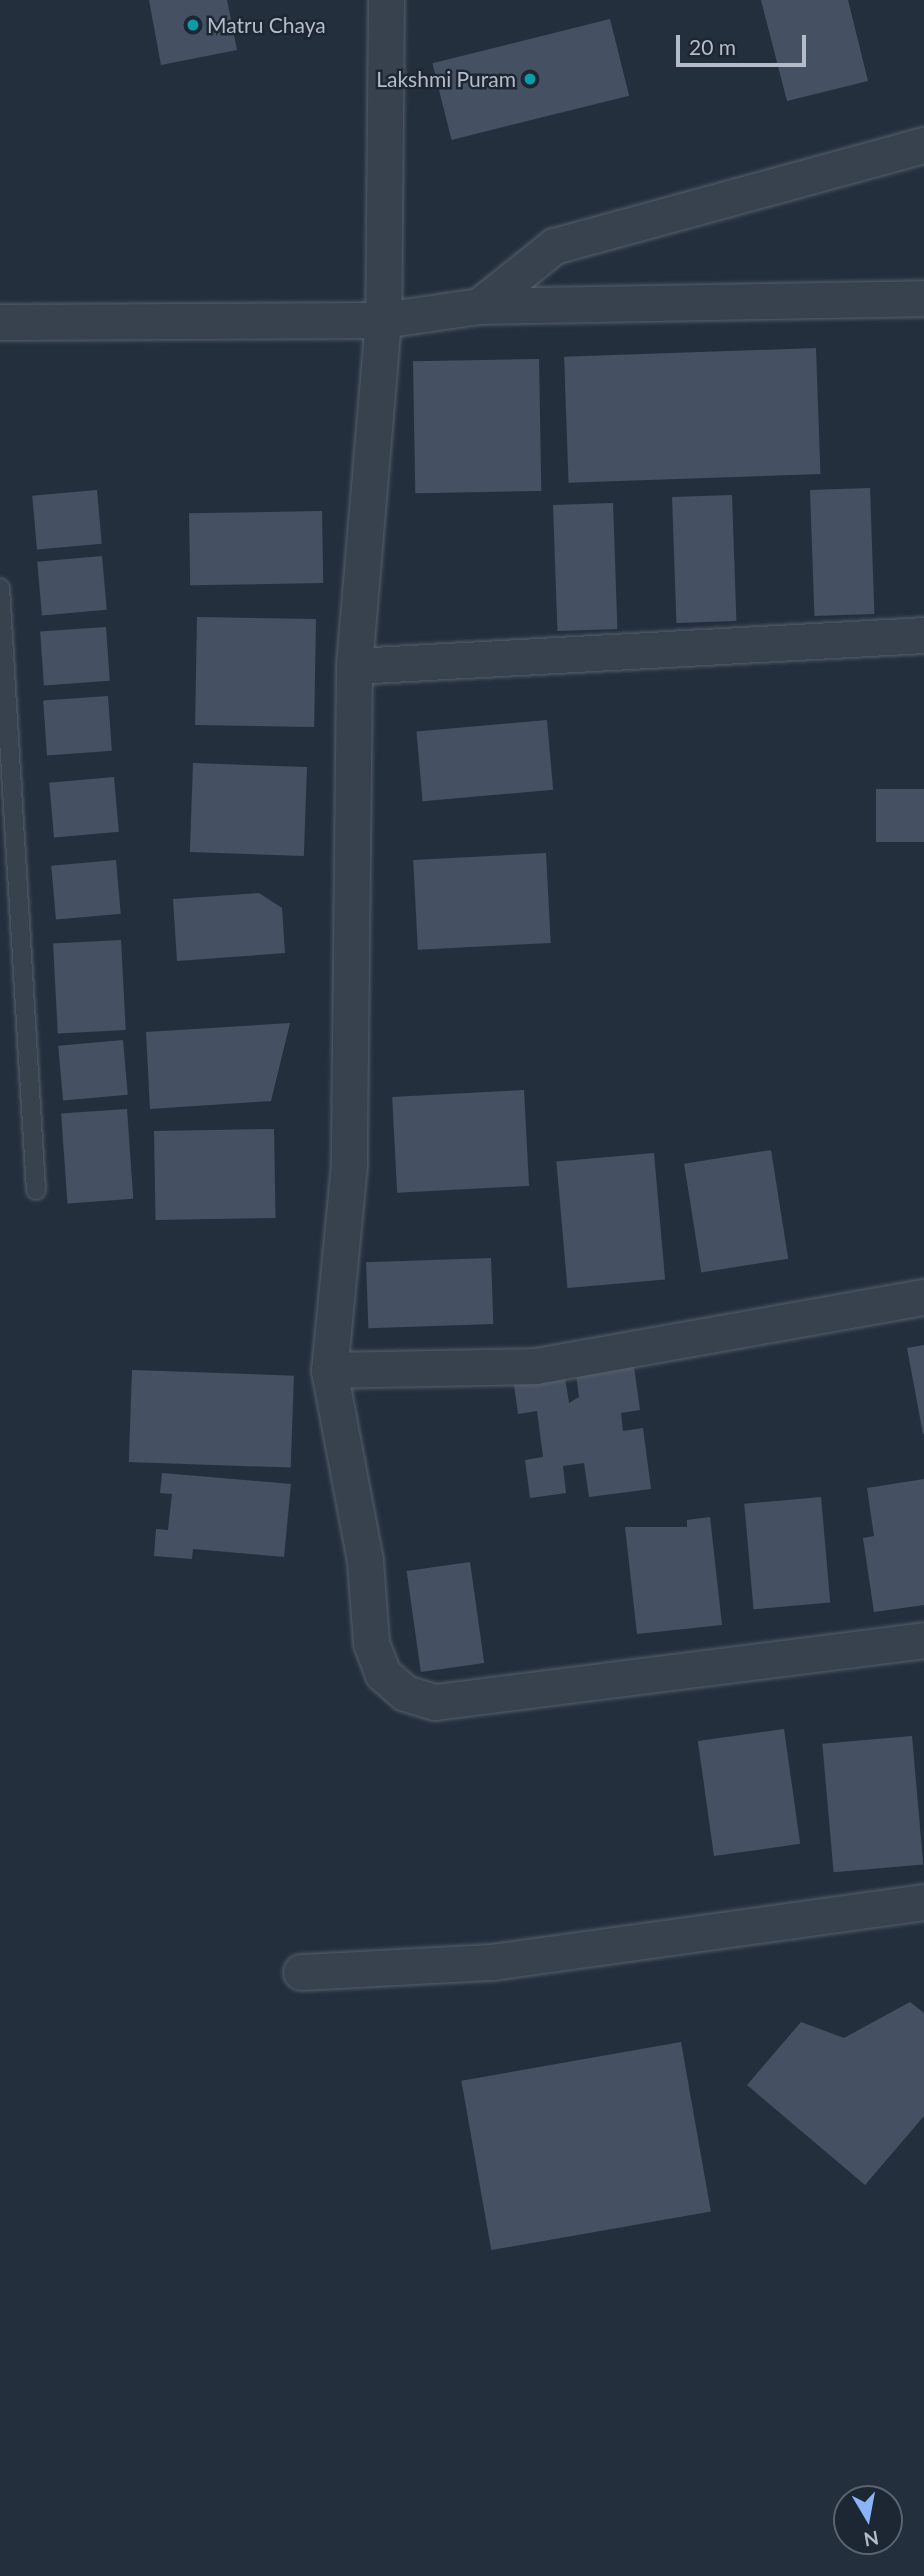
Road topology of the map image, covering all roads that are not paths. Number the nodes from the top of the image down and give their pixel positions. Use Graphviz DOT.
graph roads {
  1 [pos="386,0"];
  2 [pos="924,145"];
  3 [pos="924,298"];
  4 [pos="479,306"];
  5 [pos="383,320"];
  6 [pos="0,322"];
  7 [pos="0,588"];
  8 [pos="924,635"];
  9 [pos="354,666"];
  10 [pos="9,844"];
  11 [pos="36,1190"];
  12 [pos="924,1297"];
  13 [pos="329,1370"];
  14 [pos="924,1640"];
  15 [pos="924,1902"];
  16 [pos="301,1972"];
  1 -- 5 [label="street"];
  2 -- 4 [label="street"];
  3 -- 4 [label="street"];
  4 -- 5 [label="street"];
  5 -- 6 [label="street"];
  5 -- 9 [label="street"];
  7 -- 10 [label="lane"];
  8 -- 9 [label="street"];
  9 -- 13 [label="street"];
  10 -- 11 [label="lane"];
  12 -- 13 [label="street"];
  13 -- 14 [label="street"];
  15 -- 16 [label="street"];
}
